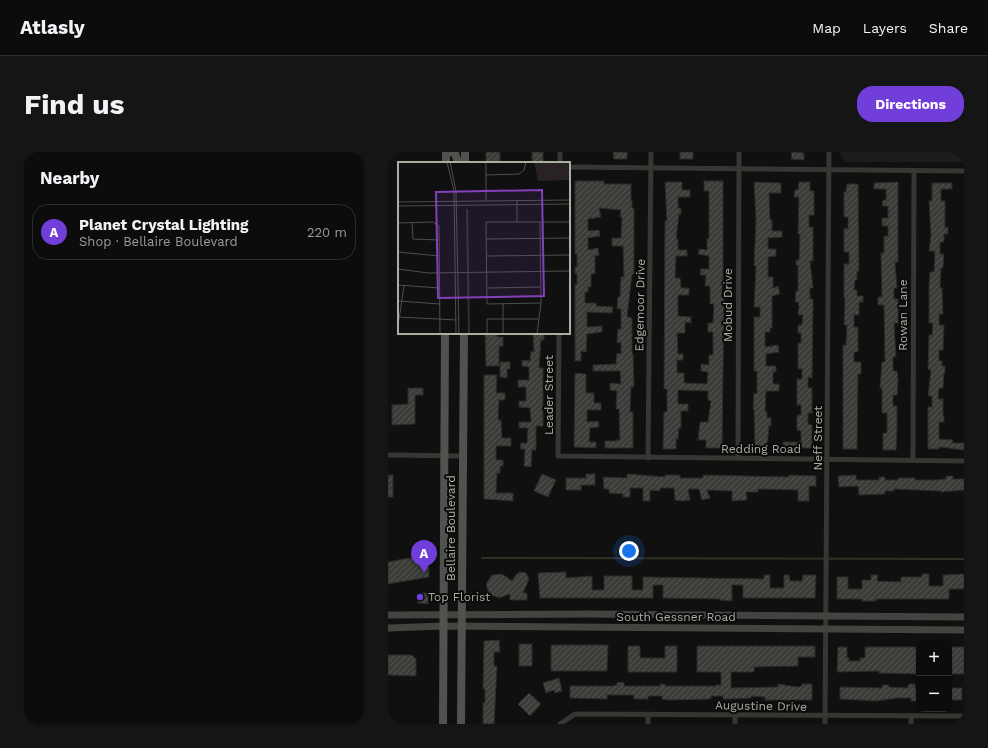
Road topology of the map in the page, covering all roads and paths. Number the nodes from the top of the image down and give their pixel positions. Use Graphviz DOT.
graph roads {
  1 [pos="447,152"];
  2 [pos="651,152"];
  3 [pos="739,152"];
  4 [pos="829,152"];
  5 [pos="446,162"];
  6 [pos="458,162"];
  7 [pos="570,167"];
  8 [pos="651,169"];
  9 [pos="739,169"];
  10 [pos="829,170"];
  11 [pos="914,171"];
  12 [pos="964,171"];
  13 [pos="445,334"];
  14 [pos="464,334"];
  15 [pos="559,334"];
  16 [pos="388,455"];
  17 [pos="445,456"];
  18 [pos="463,456"];
  19 [pos="558,456"];
  20 [pos="648,458"];
  21 [pos="738,458"];
  22 [pos="828,460"];
  23 [pos="913,460"];
  24 [pos="964,461"];
  25 [pos="444,614"];
  26 [pos="588,614"];
  27 [pos="388,615"];
  28 [pos="462,615"];
  29 [pos="702,616"];
  30 [pos="827,616"];
  31 [pos="964,617"];
  32 [pos="444,626"];
  33 [pos="462,626"];
  34 [pos="388,628"];
  35 [pos="588,628"];
  36 [pos="702,628"];
  37 [pos="826,629"];
  38 [pos="964,630"];
  39 [pos="648,714"];
  40 [pos="735,715"];
  41 [pos="826,716"];
  42 [pos="964,716"];
  43 [pos="912,717"];
  44 [pos="560,723"];
  45 [pos="443,724"];
  46 [pos="461,724"];
  47 [pos="648,724"];
  48 [pos="735,724"];
  49 [pos="825,724"];
  50 [pos="911,724"];
  1 -- 5 [label="main road"];
  1 -- 6 [label="main road"];
  2 -- 8 [label="street, Edgemoor Drive"];
  3 -- 9 [label="street, Mobud Drive"];
  4 -- 10 [label="street, Neff Street"];
  7 -- 8 [label="street"];
  8 -- 9 [label="street"];
  8 -- 20 [label="street, Edgemoor Drive"];
  9 -- 10 [label="street"];
  9 -- 21 [label="street, Mobud Drive"];
  10 -- 11 [label="street"];
  10 -- 22 [label="street, Neff Street"];
  11 -- 12 [label="street"];
  11 -- 23 [label="street, Rowan Lane"];
  13 -- 17 [label="main road, Bellaire Boulevard"];
  14 -- 18 [label="main road, Bellaire Boulevard"];
  15 -- 19 [label="street, Leader Street"];
  16 -- 17 [label="street"];
  17 -- 18 [label="street"];
  17 -- 25 [label="main road, Bellaire Boulevard"];
  18 -- 28 [label="main road, Bellaire Boulevard"];
  19 -- 20 [label="street, Redding Road"];
  20 -- 21 [label="street, Redding Road"];
  21 -- 22 [label="street, Redding Road"];
  22 -- 23 [label="street, Redding Road"];
  22 -- 30 [label="street, Neff Street"];
  23 -- 24 [label="street, Redding Road"];
  25 -- 27 [label="main road, South Gessner Road"];
  25 -- 28 [label="main road, South Gessner Road"];
  25 -- 32 [label="main road, Bellaire Boulevard"];
  26 -- 28 [label="main road, South Gessner Road"];
  26 -- 29 [label="main road, South Gessner Road"];
  26 -- 35 [label="main road"];
  28 -- 33 [label="main road, Bellaire Boulevard"];
  29 -- 30 [label="main road, South Gessner Road"];
  29 -- 36 [label="main road"];
  30 -- 31 [label="main road, South Gessner Road"];
  30 -- 37 [label="street, Neff Street"];
  32 -- 33 [label="main road, South Gessner Road"];
  32 -- 34 [label="main road, South Gessner Road"];
  32 -- 45 [label="main road, Bellaire Boulevard"];
  33 -- 35 [label="main road, South Gessner Road"];
  33 -- 46 [label="main road, Bellaire Boulevard"];
  35 -- 36 [label="main road, South Gessner Road"];
  36 -- 37 [label="main road, South Gessner Road"];
  37 -- 38 [label="main road, South Gessner Road"];
  37 -- 41 [label="street, Neff Street"];
  39 -- 40 [label="street, Augustine Drive"];
  39 -- 44 [label="street, Augustine Drive"];
  39 -- 47 [label="street"];
  40 -- 41 [label="street, Augustine Drive"];
  40 -- 48 [label="street"];
  41 -- 43 [label="street, Augustine Drive"];
  41 -- 49 [label="street, Neff Street"];
  42 -- 43 [label="street, Augustine Drive"];
  43 -- 50 [label="street"];
}
